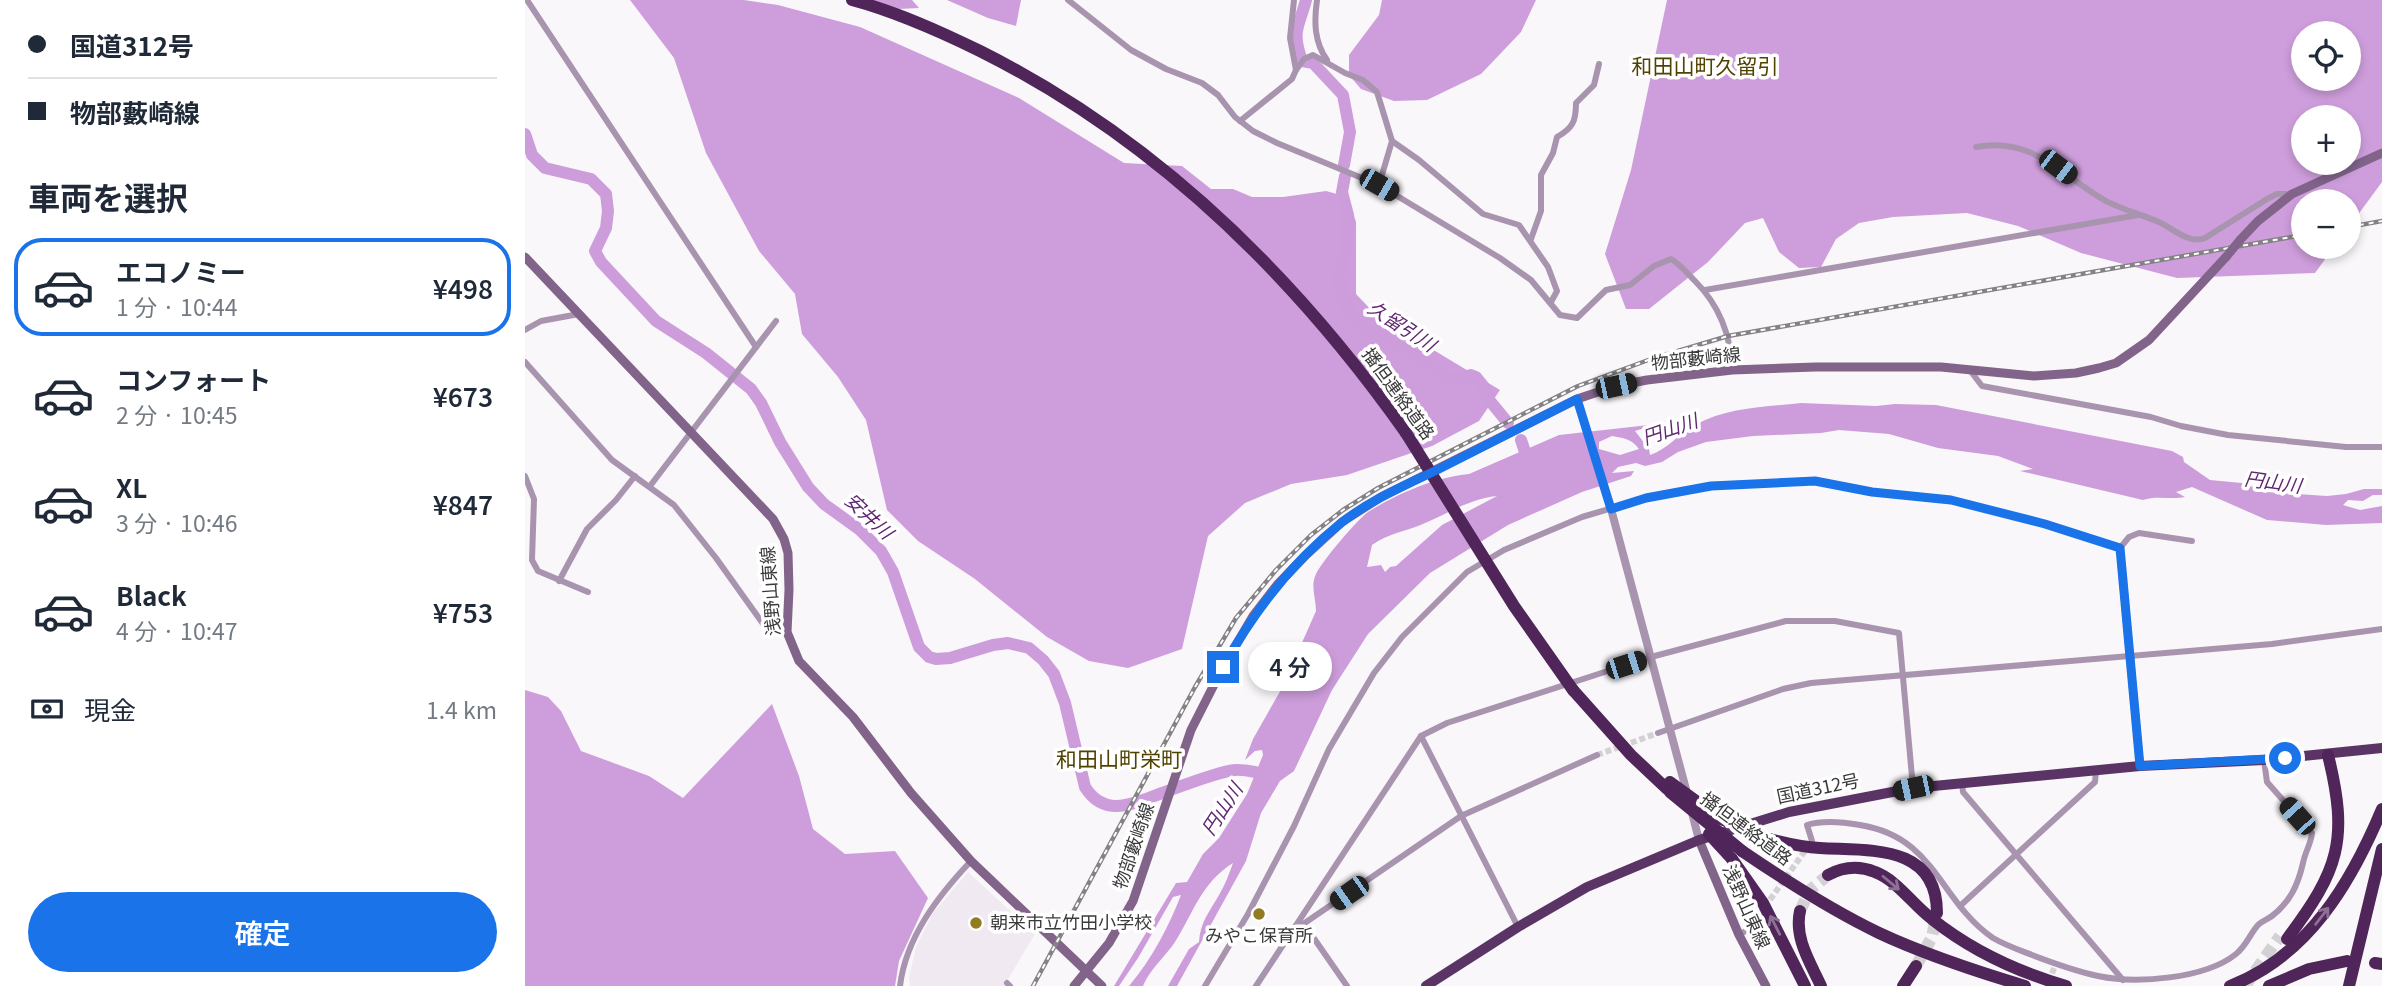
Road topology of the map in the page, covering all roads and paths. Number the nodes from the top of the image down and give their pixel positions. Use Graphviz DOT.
graph roads {
  1 [pos="527,0"];
  2 [pos="852,0"];
  3 [pos="1294,0"];
  4 [pos="1317,0"];
  5 [pos="1072,1"];
  6 [pos="1599,64"];
  7 [pos="1300,65"];
  8 [pos="1331,65"];
  9 [pos="1241,121"];
  10 [pos="1392,141"];
  11 [pos="1976,148"];
  12 [pos="2382,153"];
  13 [pos="1379,185"];
  14 [pos="2303,189"];
  15 [pos="2291,194"];
  16 [pos="2291,195"];
  17 [pos="2138,215"];
  18 [pos="1531,239"];
  19 [pos="525,257"];
  20 [pos="1705,290"];
  21 [pos="1551,302"];
  22 [pos="579,314"];
  23 [pos="776,321"];
  24 [pos="525,330"];
  25 [pos="756,346"];
  26 [pos="525,362"];
  27 [pos="1969,369"];
  28 [pos="1732,370"];
  29 [pos="1577,399"];
  30 [pos="691,431"];
  31 [pos="2382,447"];
  32 [pos="525,476"];
  33 [pos="635,476"];
  34 [pos="650,486"];
  35 [pos="1610,506"];
  36 [pos="2192,541"];
  37 [pos="2120,548"];
  38 [pos="559,581"];
  39 [pos="588,592"];
  40 [pos="2382,629"];
  41 [pos="786,632"];
  42 [pos="2130,655"];
  43 [pos="1651,657"];
  44 [pos="1903,676"];
  45 [pos="1670,728"];
  46 [pos="1658,733"];
  47 [pos="1421,736"];
  48 [pos="2382,748"];
  49 [pos="1597,755"];
  50 [pos="2328,755"];
  51 [pos="2265,760"];
  52 [pos="2140,766"];
  53 [pos="2096,771"];
  54 [pos="1962,783"];
  55 [pos="1667,788"];
  56 [pos="1913,788"];
  57 [pos="2382,809"];
  58 [pos="1461,816"];
  59 [pos="1699,840"];
  60 [pos="1812,841"];
  61 [pos="2382,849"];
  62 [pos="2017,853"];
  63 [pos="1737,855"];
  64 [pos="971,861"];
  65 [pos="1828,874"];
  66 [pos="1960,906"];
  67 [pos="1800,911"];
  68 [pos="1937,913"];
  69 [pos="1304,924"];
  70 [pos="1518,927"];
  71 [pos="1749,929"];
  72 [pos="1291,932"];
  73 [pos="1739,935"];
  74 [pos="2363,936"];
  75 [pos="2284,937"];
  76 [pos="2347,961"];
  77 [pos="1916,966"];
  78 [pos="1086,972"];
  79 [pos="2123,980"];
  80 [pos="2031,981"];
  81 [pos="900,986"];
  82 [pos="1074,986"];
  83 [pos="1103,986"];
  84 [pos="1205,986"];
  85 [pos="1256,986"];
  86 [pos="1347,986"];
  87 [pos="1426,986"];
  88 [pos="1766,986"];
  89 [pos="1805,986"];
  90 [pos="1821,986"];
  91 [pos="1903,986"];
  92 [pos="2053,986"];
  93 [pos="2064,986"];
  94 [pos="2230,986"];
  95 [pos="2269,986"];
  96 [pos="2349,986"];
  97 [pos="2356,986"];
  1 -- 25 [label="street"];
  2 -- 55 [label="highway, 播但連絡道路, bridge"];
  3 -- 7 [label="street"];
  4 -- 8 [label="street"];
  5 -- 9 [label="street"];
  6 -- 18 [label="street"];
  7 -- 8 [label="street"];
  7 -- 9 [label="street"];
  8 -- 10 [label="street"];
  9 -- 13 [label="street"];
  10 -- 13 [label="street"];
  10 -- 18 [label="street"];
  11 -- 17 [label="street"];
  12 -- 14 [label="main road, 物部藪崎線"];
  13 -- 21 [label="street"];
  15 -- 17 [label="street"];
  16 -- 27 [label="main road, 物部藪崎線, bridge"];
  17 -- 20 [label="street"];
  18 -- 21 [label="street"];
  19 -- 22 [label="main road, 浅野山東線"];
  20 -- 21 [label="street"];
  20 -- 28 [label="street"];
  22 -- 24 [label="street"];
  22 -- 30 [label="main road, 浅野山東線"];
  23 -- 25 [label="street"];
  25 -- 30 [label="street"];
  26 -- 33 [label="street"];
  27 -- 28 [label="main road, 物部藪崎線"];
  27 -- 31 [label="street"];
  28 -- 29 [label="main road, 物部藪崎線"];
  29 -- 35 [label="street"];
  29 -- 78 [label="main road, 物部藪崎線"];
  30 -- 34 [label="street"];
  30 -- 41 [label="main road, 浅野山東線"];
  32 -- 38 [label="street"];
  33 -- 34 [label="street"];
  33 -- 38 [label="street"];
  34 -- 41 [label="street"];
  35 -- 37 [label="street"];
  35 -- 43 [label="street"];
  35 -- 84 [label="street"];
  36 -- 37 [label="street"];
  37 -- 42 [label="street"];
  38 -- 39 [label="street"];
  40 -- 42 [label="street"];
  41 -- 64 [label="main road, 浅野山東線"];
  42 -- 44 [label="street"];
  42 -- 52 [label="street"];
  43 -- 44 [label="street"];
  43 -- 45 [label="street"];
  43 -- 47 [label="street"];
  44 -- 45 [label="street"];
  44 -- 56 [label="street"];
  45 -- 46 [label="street"];
  45 -- 59 [label="street"];
  47 -- 58 [label="street"];
  47 -- 72 [label="street"];
  48 -- 50 [label="highway, 国道312号"];
  49 -- 58 [label="street"];
  50 -- 51 [label="highway, 国道312号"];
  50 -- 75 [label="highway"];
  51 -- 52 [label="highway, 国道312号"];
  51 -- 79 [label="street"];
  52 -- 53 [label="highway, 国道312号"];
  53 -- 54 [label="highway, 国道312号"];
  53 -- 62 [label="street"];
  54 -- 56 [label="highway, 国道312号"];
  54 -- 62 [label="street"];
  55 -- 63 [label="highway, 播但連絡道路, bridge"];
  55 -- 68 [label="highway, bridge"];
  56 -- 59 [label="highway, 国道312号"];
  94 -- 57 [label="highway, one-way"];
  58 -- 69 [label="street"];
  58 -- 70 [label="street"];
  59 -- 70 [label="highway, 国道312号"];
  59 -- 73 [label="main road, 浅野山東線"];
  60 -- 66 [label="street"];
  61 -- 74 [label="highway"];
  62 -- 66 [label="street"];
  62 -- 79 [label="street"];
  63 -- 80 [label="highway, 播但連絡道路"];
  89 -- 63 [label="highway, one-way"];
  64 -- 78 [label="main road, 浅野山東線"];
  64 -- 81 [label="street"];
  65 -- 80 [label="highway, one-way"];
  66 -- 79 [label="street"];
  67 -- 90 [label="highway"];
  69 -- 72 [label="street"];
  69 -- 86 [label="street"];
  70 -- 87 [label="highway, 国道312号"];
  71 -- 73 [label="street"];
  72 -- 85 [label="street"];
  73 -- 88 [label="main road, 浅野山東線"];
  74 -- 96 [label="highway"];
  74 -- 97 [label="highway"];
  76 -- 95 [label="highway"];
  77 -- 91 [label="highway"];
  78 -- 82 [label="main road, 物部藪崎線"];
  78 -- 83 [label="main road, 浅野山東線"];
  80 -- 92 [label="highway"];
  80 -- 93 [label="highway"];
}
